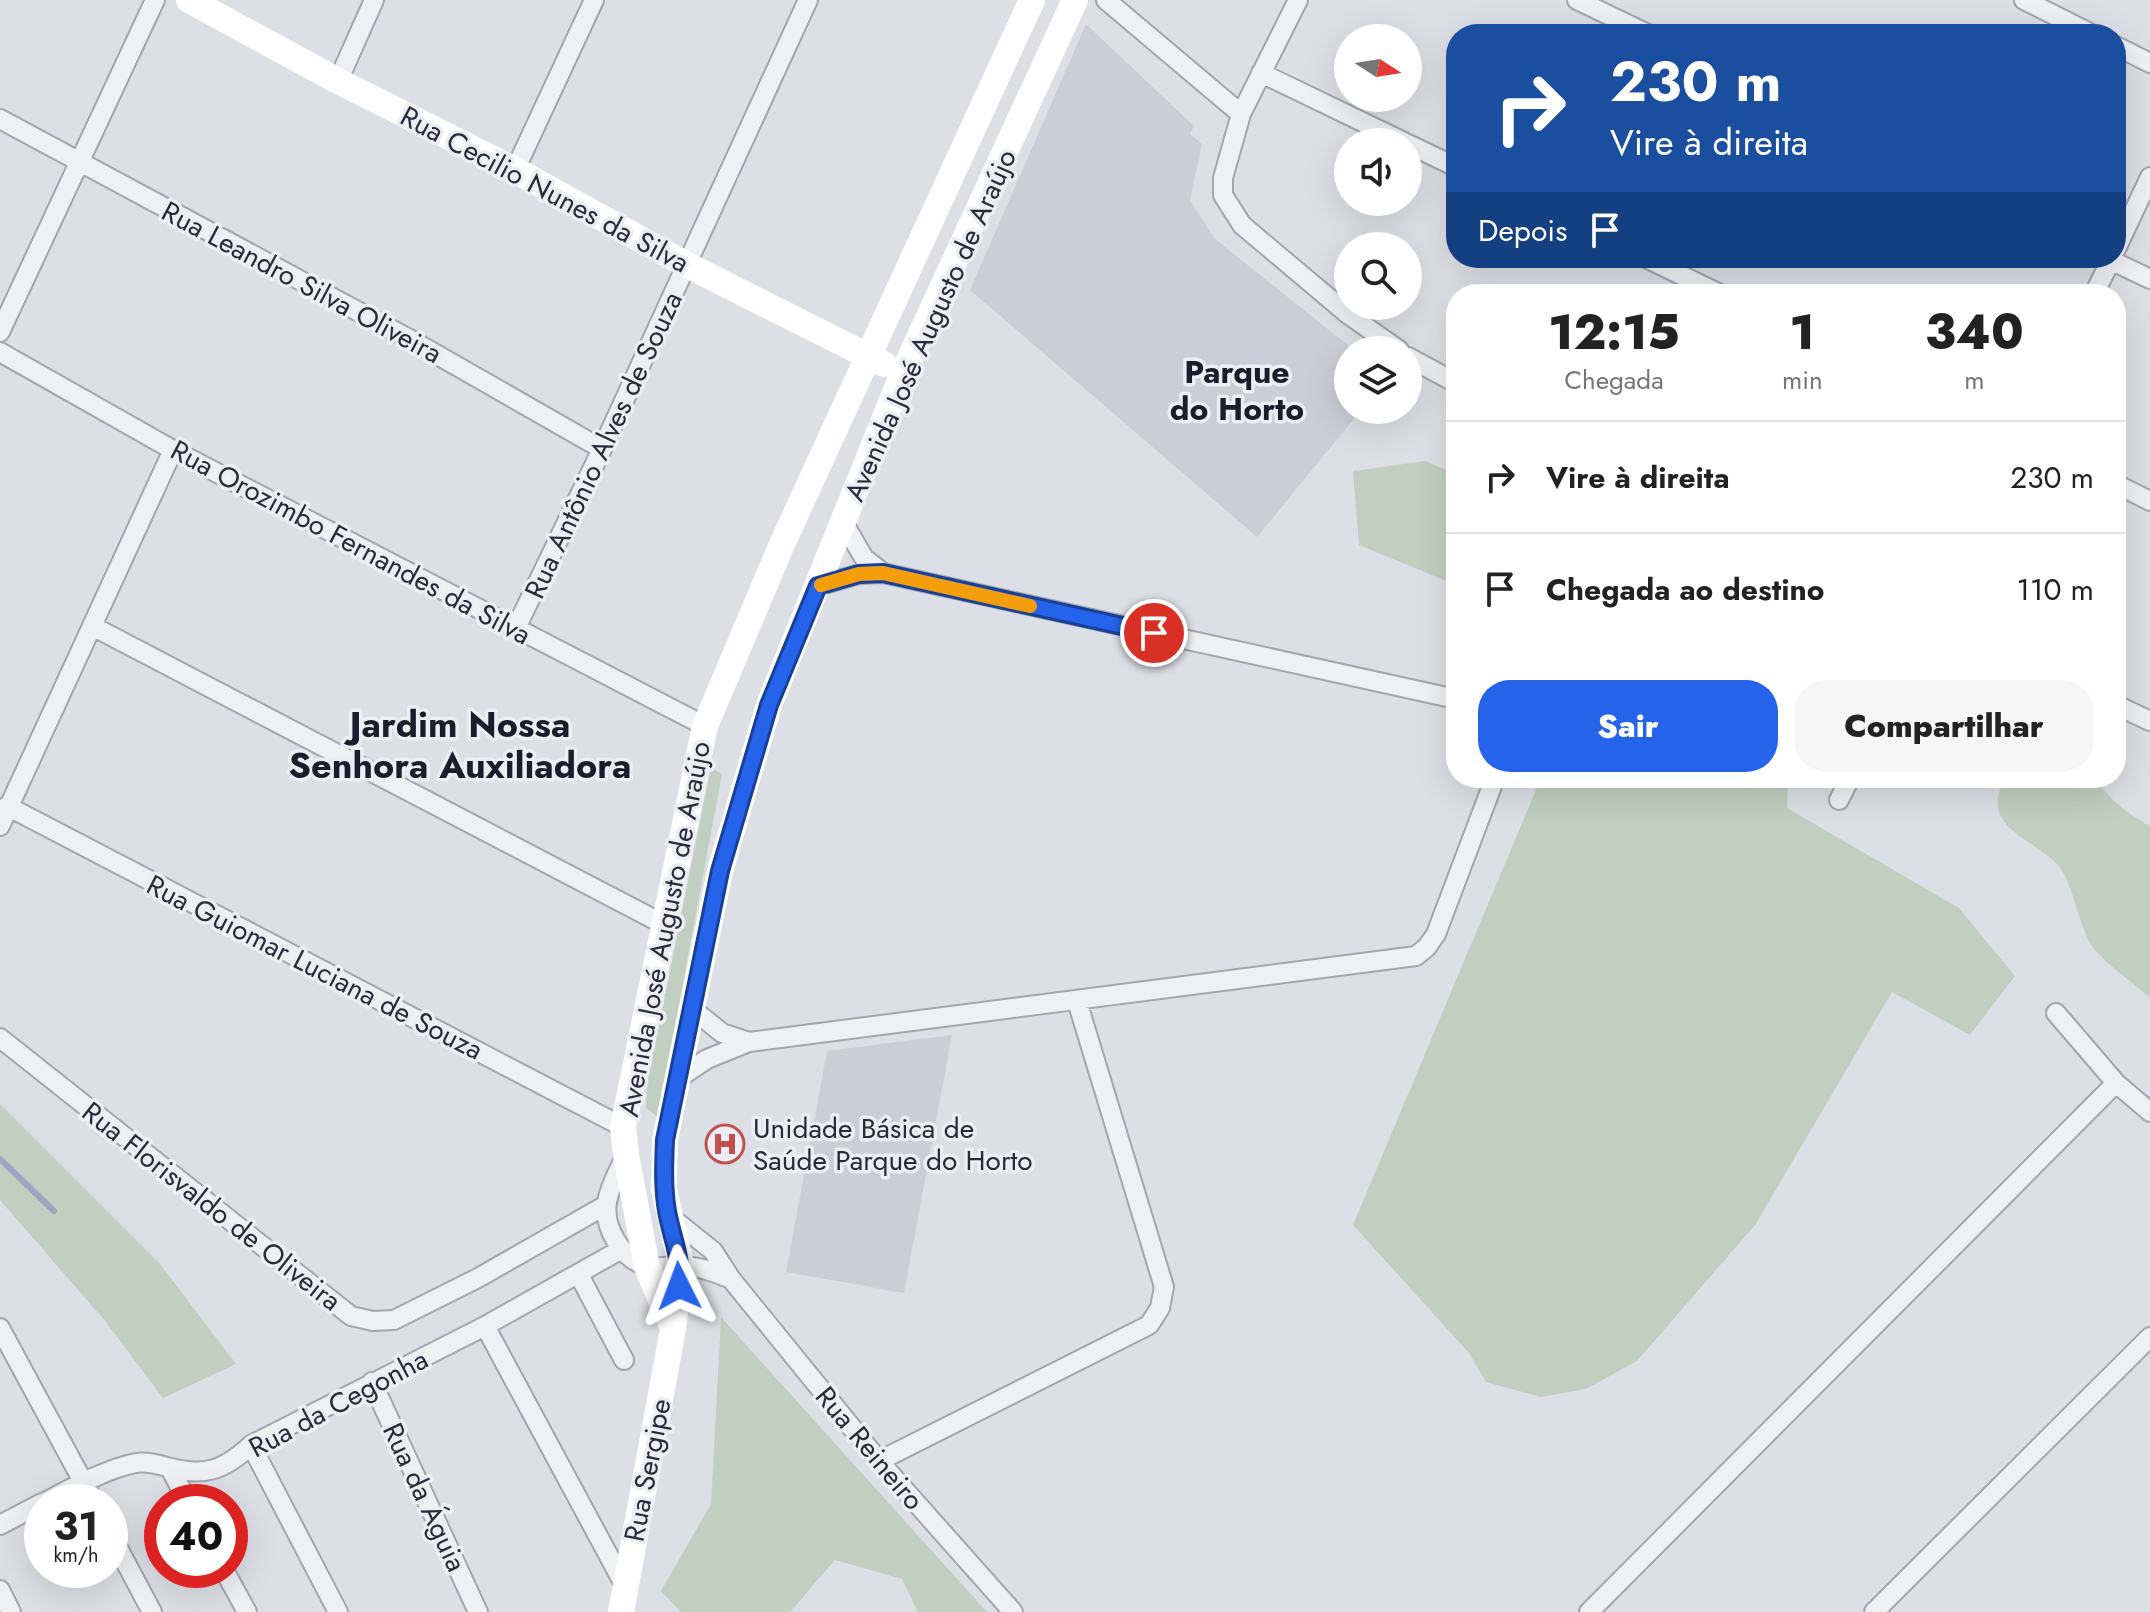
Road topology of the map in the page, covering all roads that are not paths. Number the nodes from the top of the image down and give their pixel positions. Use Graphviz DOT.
graph roads {
  1 [pos="155,0"];
  2 [pos="189,0"];
  3 [pos="374,0"];
  4 [pos="594,0"];
  5 [pos="808,0"];
  6 [pos="1032,0"];
  7 [pos="1075,0"];
  8 [pos="1106,0"];
  9 [pos="1298,0"];
  10 [pos="1577,0"];
  11 [pos="2024,0"];
  12 [pos="1627,24"];
  13 [pos="2072,24"];
  14 [pos="2126,51"];
  15 [pos="2150,63"];
  16 [pos="1261,73"];
  17 [pos="338,81"];
  18 [pos="1241,114"];
  19 [pos="0,119"];
  20 [pos="1375,128"];
  21 [pos="1422,151"];
  22 [pos="79,161"];
  23 [pos="1446,162"];
  24 [pos="515,170"];
  25 [pos="2150,177"];
  26 [pos="2126,226"];
  27 [pos="687,265"];
  28 [pos="2126,265"];
  29 [pos="1667,268"];
  30 [pos="2150,279"];
  31 [pos="1699,284"];
  32 [pos="0,332"];
  33 [pos="1379,336"];
  34 [pos="0,352"];
  35 [pos="869,355"];
  36 [pos="1422,365"];
  37 [pos="898,371"];
  38 [pos="1446,378"];
  39 [pos="602,449"];
  40 [pos="173,450"];
  41 [pos="2126,489"];
  42 [pos="2150,501"];
  43 [pos="843,522"];
  44 [pos="883,573"];
  45 [pos="818,586"];
  46 [pos="94,627"];
  47 [pos="516,628"];
  48 [pos="1446,697"];
  49 [pos="2126,710"];
  50 [pos="2150,721"];
  51 [pos="705,726"];
  52 [pos="1491,788"];
  53 [pos="1845,788"];
  54 [pos="1839,800"];
  55 [pos="7,806"];
  56 [pos="0,826"];
  57 [pos="663,924"];
  58 [pos="1077,1001"];
  59 [pos="691,1008"];
  60 [pos="2056,1013"];
  61 [pos="0,1038"];
  62 [pos="749,1042"];
  63 [pos="677,1079"];
  64 [pos="2116,1083"];
  65 [pos="2150,1112"];
  66 [pos="623,1127"];
  67 [pos="626,1155"];
  68 [pos="606,1205"];
  69 [pos="668,1215"];
  70 [pos="620,1250"];
  71 [pos="681,1265"];
  72 [pos="647,1267"];
  73 [pos="579,1275"];
  74 [pos="731,1279"];
  75 [pos="485,1326"];
  76 [pos="0,1328"];
  77 [pos="673,1329"];
  78 [pos="2150,1337"];
  79 [pos="624,1360"];
  80 [pos="372,1382"];
  81 [pos="251,1445"];
  82 [pos="879,1461"];
  83 [pos="170,1468"];
  84 [pos="83,1482"];
  85 [pos="79,1484"];
  86 [pos="178,1484"];
  87 [pos="24,1513"];
  88 [pos="0,1525"];
  89 [pos="128,1567"];
  90 [pos="234,1588"];
  91 [pos="0,1590"];
  92 [pos="619,1604"];
  93 [pos="11,1612"];
  94 [pos="152,1612"];
  95 [pos="247,1612"];
  96 [pos="338,1612"];
  97 [pos="478,1612"];
  98 [pos="1013,1612"];
  99 [pos="1589,1612"];
  100 [pos="1874,1612"];
  1 -- 22 [label="street"];
  2 -- 17 [label="street, Rua Cecilio Nunes da Silva"];
  3 -- 17 [label="street"];
  4 -- 24 [label="street"];
  5 -- 27 [label="street, Rua Antônio Alves de Souza"];
  6 -- 35 [label="street, Avenida José Augusto de Araújo"];
  7 -- 37 [label="street, Avenida José Augusto de Araújo"];
  8 -- 18 [label="street"];
  9 -- 16 [label="street"];
  10 -- 12 [label="street"];
  11 -- 13 [label="street"];
  14 -- 15 [label="street"];
  16 -- 18 [label="street"];
  16 -- 20 [label="street"];
  17 -- 24 [label="street, Rua Cecilio Nunes da Silva"];
  18 -- 33 [label="street"];
  19 -- 22 [label="street, Rua Leandro Silva Oliveira"];
  21 -- 23 [label="street"];
  22 -- 32 [label="street"];
  22 -- 39 [label="street, Rua Leandro Silva Oliveira"];
  24 -- 27 [label="street, Rua Cecilio Nunes da Silva"];
  25 -- 26 [label="street"];
  27 -- 35 [label="street, Rua Cecilio Nunes da Silva"];
  27 -- 39 [label="street, Rua Antônio Alves de Souza"];
  28 -- 30 [label="street"];
  29 -- 31 [label="street"];
  34 -- 40 [label="street, Rua Orozimbo Fernandes da Silva"];
  35 -- 37 [label="street, Rua Cecilio Nunes da Silva"];
  35 -- 51 [label="street, Avenida José Augusto de Araújo"];
  36 -- 38 [label="street"];
  37 -- 43 [label="street, Avenida José Augusto de Araújo"];
  39 -- 47 [label="street, Rua Antônio Alves de Souza"];
  40 -- 46 [label="street"];
  40 -- 47 [label="street, Rua Orozimbo Fernandes da Silva"];
  41 -- 42 [label="street"];
  43 -- 44 [label="street"];
  43 -- 45 [label="street, Avenida José Augusto de Araújo"];
  44 -- 45 [label="street"];
  44 -- 48 [label="street"];
  45 -- 59 [label="street, Avenida José Augusto de Araújo"];
  46 -- 55 [label="street"];
  46 -- 57 [label="street"];
  47 -- 51 [label="street, Rua Orozimbo Fernandes da Silva"];
  49 -- 50 [label="street"];
  51 -- 57 [label="street, Avenida José Augusto de Araújo"];
  52 -- 58 [label="street"];
  53 -- 54 [label="street"];
  55 -- 56 [label="street"];
  55 -- 66 [label="street, Rua Guiomar Luciana de Souza"];
  57 -- 66 [label="street, Avenida José Augusto de Araújo"];
  58 -- 62 [label="street"];
  58 -- 82 [label="street"];
  59 -- 62 [label="street"];
  59 -- 63 [label="street, Avenida José Augusto de Araújo"];
  60 -- 64 [label="street"];
  61 -- 68 [label="street, Rua Florisvaldo de Oliveira"];
  62 -- 63 [label="street"];
  63 -- 69 [label="street, Avenida José Augusto de Araújo"];
  64 -- 65 [label="street"];
  64 -- 99 [label="street"];
  66 -- 67 [label="street, Avenida José Augusto de Araújo"];
  67 -- 68 [label="street"];
  67 -- 72 [label="street, Avenida José Augusto de Araújo"];
  68 -- 70 [label="street"];
  69 -- 71 [label="street, Avenida José Augusto de Araújo"];
  69 -- 74 [label="street, Rua Reineiro"];
  70 -- 72 [label="street"];
  70 -- 73 [label="street, Rua da Cegonha"];
  71 -- 72 [label="street"];
  71 -- 74 [label="street"];
  71 -- 77 [label="street, Avenida José Augusto de Araújo"];
  72 -- 77 [label="street, Avenida José Augusto de Araújo"];
  73 -- 75 [label="street, Rua da Cegonha"];
  73 -- 79 [label="street"];
  74 -- 82 [label="street, Rua Reineiro"];
  75 -- 80 [label="street, Rua da Cegonha"];
  75 -- 92 [label="street"];
  76 -- 84 [label="street"];
  77 -- 92 [label="street, Rua Sergipe"];
  78 -- 100 [label="street"];
  80 -- 81 [label="street, Rua da Cegonha"];
  80 -- 97 [label="street, Rua da Águia"];
  81 -- 83 [label="street, Rua da Cegonha"];
  81 -- 96 [label="street"];
  82 -- 98 [label="street, Rua Reineiro"];
  83 -- 84 [label="street, Rua da Cegonha"];
  83 -- 86 [label="street"];
  84 -- 85 [label="street, Rua da Cegonha"];
  87 -- 88 [label="street, Rua da Cegonha"];
  89 -- 94 [label="street"];
  90 -- 95 [label="street"];
  91 -- 93 [label="street"];
}
